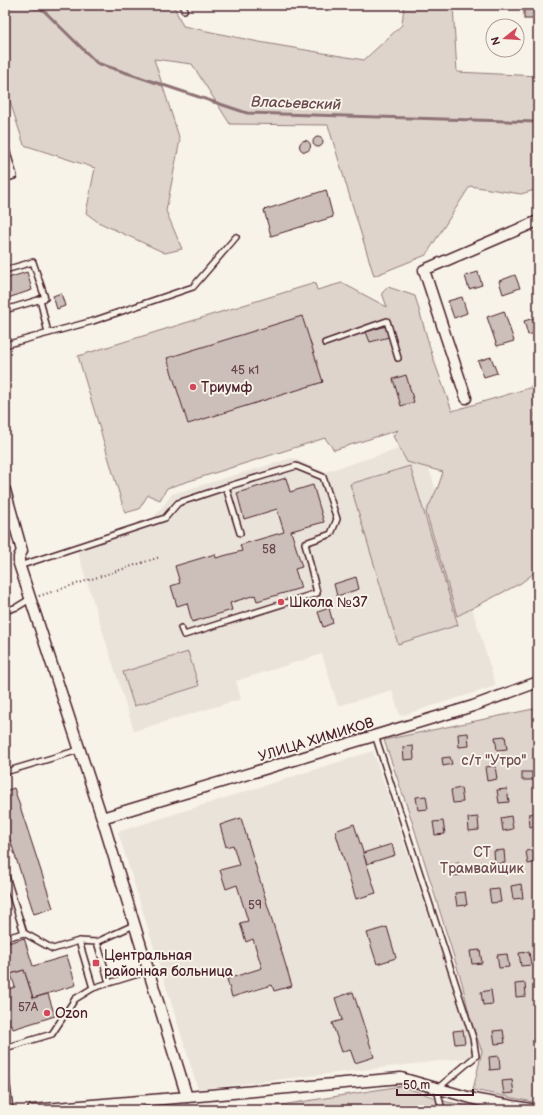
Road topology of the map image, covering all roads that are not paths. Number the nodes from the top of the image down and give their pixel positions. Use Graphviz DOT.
graph roads {
  1 [pos="5,146"];
  2 [pos="5,179"];
  3 [pos="538,221"];
  4 [pos="236,237"];
  5 [pos="5,270"];
  6 [pos="40,299"];
  7 [pos="5,310"];
  8 [pos="48,333"];
  9 [pos="325,343"];
  10 [pos="5,345"];
  11 [pos="398,358"];
  12 [pos="466,398"];
  13 [pos="226,488"];
  14 [pos="5,490"];
  15 [pos="240,533"];
  16 [pos="19,566"];
  17 [pos="30,599"];
  18 [pos="5,611"];
  19 [pos="181,628"];
  20 [pos="538,682"];
  21 [pos="375,736"];
  22 [pos="79,750"];
  23 [pos="5,772"];
  24 [pos="102,818"];
  25 [pos="5,873"];
  26 [pos="134,925"];
  27 [pos="24,933"];
  28 [pos="5,938"];
  29 [pos="79,941"];
  30 [pos="97,942"];
  31 [pos="148,971"];
  32 [pos="109,982"];
  33 [pos="93,988"];
  34 [pos="5,1048"];
  35 [pos="5,1070"];
  36 [pos="437,1089"];
  37 [pos="187,1097"];
  38 [pos="10,1110"];
  39 [pos="33,1110"];
  40 [pos="442,1110"];
  41 [pos="536,1110"];
  1 -- 2 [label="lane"];
  3 -- 12 [label="street"];
  4 -- 8 [label="lane"];
  5 -- 6 [label="lane"];
  6 -- 7 [label="lane"];
  6 -- 8 [label="lane"];
  8 -- 10 [label="lane"];
  9 -- 11 [label="lane"];
  13 -- 15 [label="lane"];
  13 -- 16 [label="lane"];
  13 -- 19 [label="lane"];
  14 -- 16 [label="street"];
  16 -- 17 [label="street"];
  17 -- 18 [label="lane"];
  17 -- 22 [label="street"];
  20 -- 21 [label="street, УЛИЦА ХИМИКОВ"];
  21 -- 24 [label="street, УЛИЦА ХИМИКОВ"];
  21 -- 36 [label="lane"];
  22 -- 23 [label="lane"];
  22 -- 24 [label="street"];
  24 -- 26 [label="street"];
  25 -- 27 [label="lane"];
  26 -- 30 [label="lane"];
  26 -- 31 [label="street"];
  27 -- 28 [label="lane"];
  27 -- 29 [label="lane"];
  29 -- 30 [label="lane"];
  29 -- 33 [label="lane"];
  30 -- 32 [label="lane"];
  31 -- 32 [label="lane"];
  31 -- 37 [label="street"];
  32 -- 33 [label="lane"];
  33 -- 34 [label="lane"];
  35 -- 38 [label="lane"];
  36 -- 37 [label="street"];
  36 -- 40 [label="lane"];
  36 -- 41 [label="street"];
  37 -- 39 [label="street"];
}
